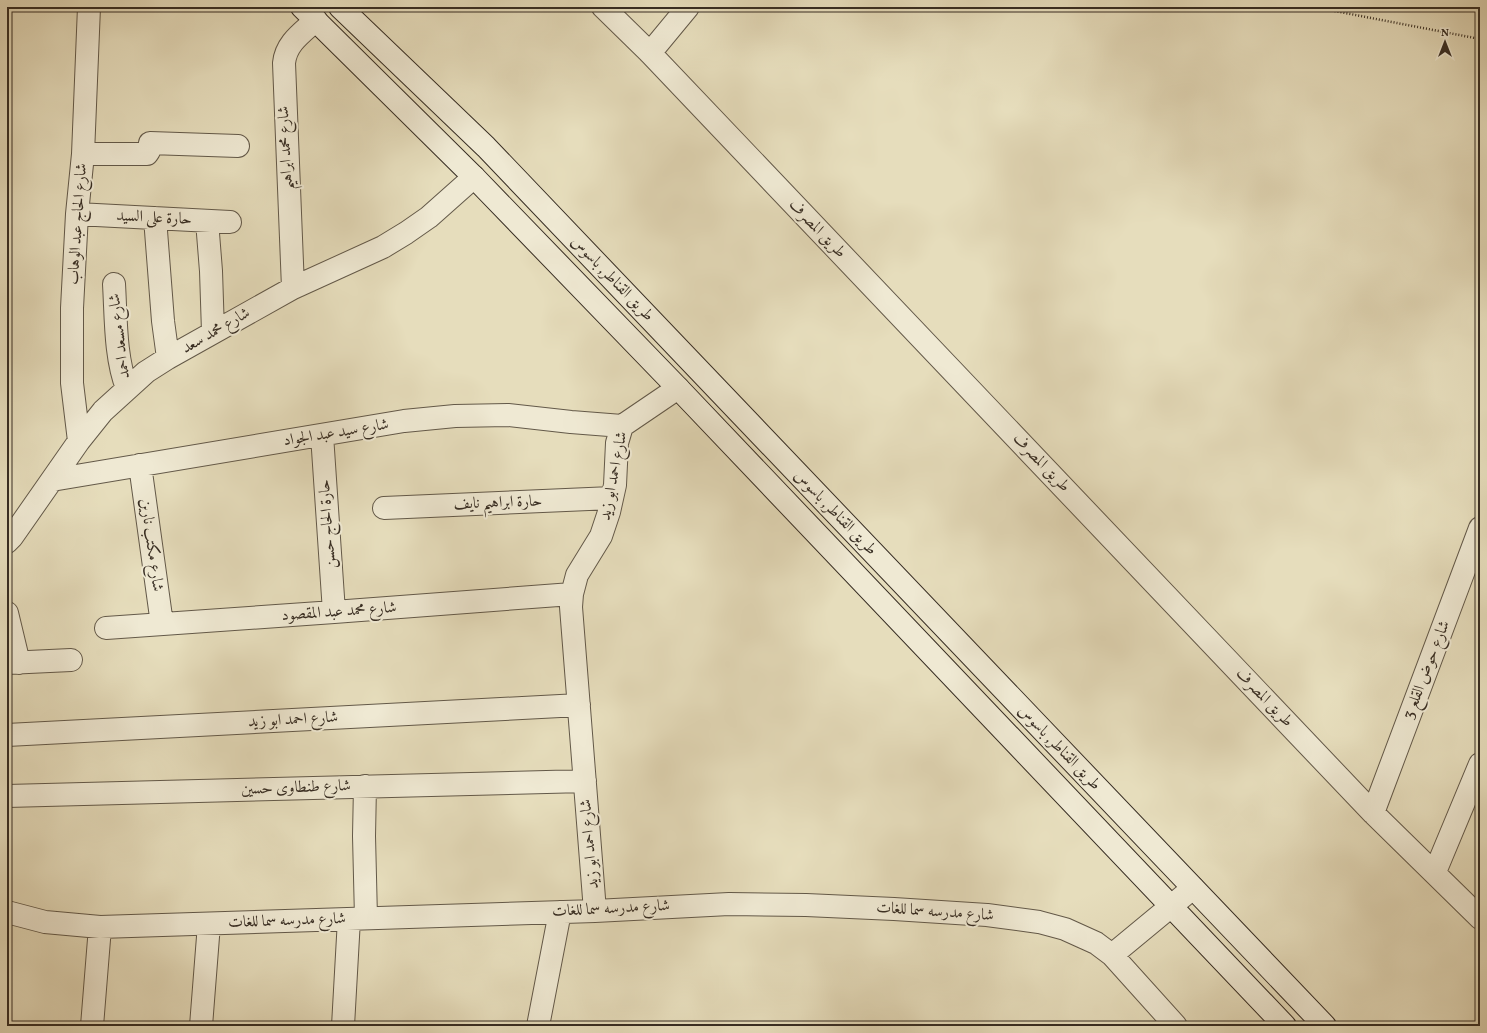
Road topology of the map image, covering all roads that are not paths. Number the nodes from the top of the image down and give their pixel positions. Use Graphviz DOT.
graph roads {
  1 [pos="88,7"];
  2 [pos="340,7"];
  3 [pos="604,7"];
  4 [pos="688,7"];
  5 [pos="309,14"];
  6 [pos="650,53"];
  7 [pos="238,146"];
  8 [pos="83,154"];
  9 [pos="474,177"];
  10 [pos="77,214"];
  11 [pos="155,218"];
  12 [pos="207,221"];
  13 [pos="230,222"];
  14 [pos="114,284"];
  15 [pos="293,288"];
  16 [pos="213,332"];
  17 [pos="168,358"];
  18 [pos="127,388"];
  19 [pos="678,388"];
  20 [pos="622,426"];
  21 [pos="322,435"];
  22 [pos="79,441"];
  23 [pos="140,465"];
  24 [pos="52,480"];
  25 [pos="612,498"];
  26 [pos="384,508"];
  27 [pos="1480,528"];
  28 [pos="7,542"];
  29 [pos="572,594"];
  30 [pos="334,612"];
  31 [pos="7,613"];
  32 [pos="162,624"];
  33 [pos="106,628"];
  34 [pos="71,660"];
  35 [pos="13,663"];
  36 [pos="579,704"];
  37 [pos="7,735"];
  38 [pos="1480,764"];
  39 [pos="585,781"];
  40 [pos="365,786"];
  41 [pos="7,796"];
  42 [pos="1373,813"];
  43 [pos="1435,872"];
  44 [pos="1193,888"];
  45 [pos="1171,907"];
  46 [pos="595,911"];
  47 [pos="7,912"];
  48 [pos="560,912"];
  49 [pos="1480,918"];
  50 [pos="357,919"];
  51 [pos="209,924"];
  52 [pos="100,927"];
  53 [pos="1112,955"];
  54 [pos="92,1026"];
  55 [pos="201,1026"];
  56 [pos="344,1026"];
  57 [pos="538,1026"];
  58 [pos="1176,1026"];
  59 [pos="1285,1026"];
  60 [pos="1325,1026"];
  1 -- 8 [label="street, شارع الحاج عبد الوهاب"];
  2 -- 44 [label="street, طريق القناطر, باسوس"];
  3 -- 6 [label="street, طريق المصرف"];
  4 -- 6 [label="street"];
  5 -- 9 [label="street, طريق القناطر, باسوس"];
  5 -- 15 [label="street, شارع محمد ابراهيم"];
  6 -- 42 [label="street, طريق المصرف"];
  7 -- 8 [label="street"];
  8 -- 10 [label="street, شارع الحاج عبد الوهاب"];
  9 -- 15 [label="street, شارع محمد سعد"];
  9 -- 19 [label="street, طريق القناطر, باسوس"];
  10 -- 11 [label="street, حارة على السيد"];
  10 -- 22 [label="street, شارع الحاج عبد الوهاب"];
  11 -- 12 [label="street, حارة على السيد"];
  11 -- 17 [label="street"];
  12 -- 13 [label="street, حارة على السيد"];
  12 -- 16 [label="street"];
  14 -- 18 [label="street, شارع مسعد احمد"];
  15 -- 16 [label="street, شارع محمد سعد"];
  16 -- 17 [label="street, شارع محمد سعد"];
  17 -- 18 [label="street, شارع محمد سعد"];
  18 -- 22 [label="street, شارع محمد سعد"];
  19 -- 20 [label="street, شارع احمد ابو زيد"];
  19 -- 45 [label="street, طريق القناطر, باسوس"];
  20 -- 21 [label="street, شارع سيد عبد الجواد"];
  20 -- 25 [label="street, شارع احمد ابو زيد"];
  21 -- 23 [label="street, شارع سيد عبد الجواد"];
  21 -- 30 [label="street, حارة الحاج حسن"];
  22 -- 24 [label="street, شارع محمد سعد"];
  23 -- 24 [label="street, شارع سيد عبد الجواد"];
  23 -- 32 [label="street, شارع مكتب نارين"];
  24 -- 28 [label="street, شارع محمد سعد"];
  25 -- 26 [label="street, حارة ابراهيم نايف"];
  25 -- 29 [label="street, شارع احمد ابو زيد"];
  27 -- 42 [label="street, شارع حوض القلع 3"];
  29 -- 30 [label="street, شارع محمد عبد المقصود"];
  29 -- 36 [label="street, شارع احمد ابو زيد"];
  30 -- 32 [label="street, شارع محمد عبد المقصود"];
  31 -- 35 [label="street"];
  32 -- 33 [label="street, شارع محمد عبد المقصود"];
  34 -- 35 [label="street"];
  36 -- 37 [label="street, شارع احمد ابو زيد"];
  36 -- 39 [label="street, شارع احمد ابو زيد"];
  38 -- 43 [label="street"];
  39 -- 40 [label="street, شارع طنطاوى حسين"];
  39 -- 46 [label="street, شارع احمد ابو زيد"];
  40 -- 41 [label="street, شارع طنطاوى حسين"];
  40 -- 50 [label="street"];
  42 -- 43 [label="street, طريق المصرف"];
  43 -- 49 [label="street, طريق المصرف"];
  44 -- 45 [label="street"];
  44 -- 60 [label="street, طريق القناطر, باسوس"];
  45 -- 53 [label="street"];
  45 -- 59 [label="street, طريق القناطر, باسوس"];
  46 -- 48 [label="street, شارع مدرسه سما للغات"];
  46 -- 53 [label="street, شارع مدرسه سما للغات"];
  47 -- 52 [label="street, شارع مدرسه سما للغات"];
  48 -- 50 [label="street, شارع مدرسه سما للغات"];
  48 -- 57 [label="street"];
  50 -- 51 [label="street, شارع مدرسه سما للغات"];
  50 -- 56 [label="street"];
  51 -- 52 [label="street, شارع مدرسه سما للغات"];
  51 -- 55 [label="street"];
  52 -- 54 [label="street"];
  53 -- 58 [label="street, شارع مدرسه سما للغات"];
}
